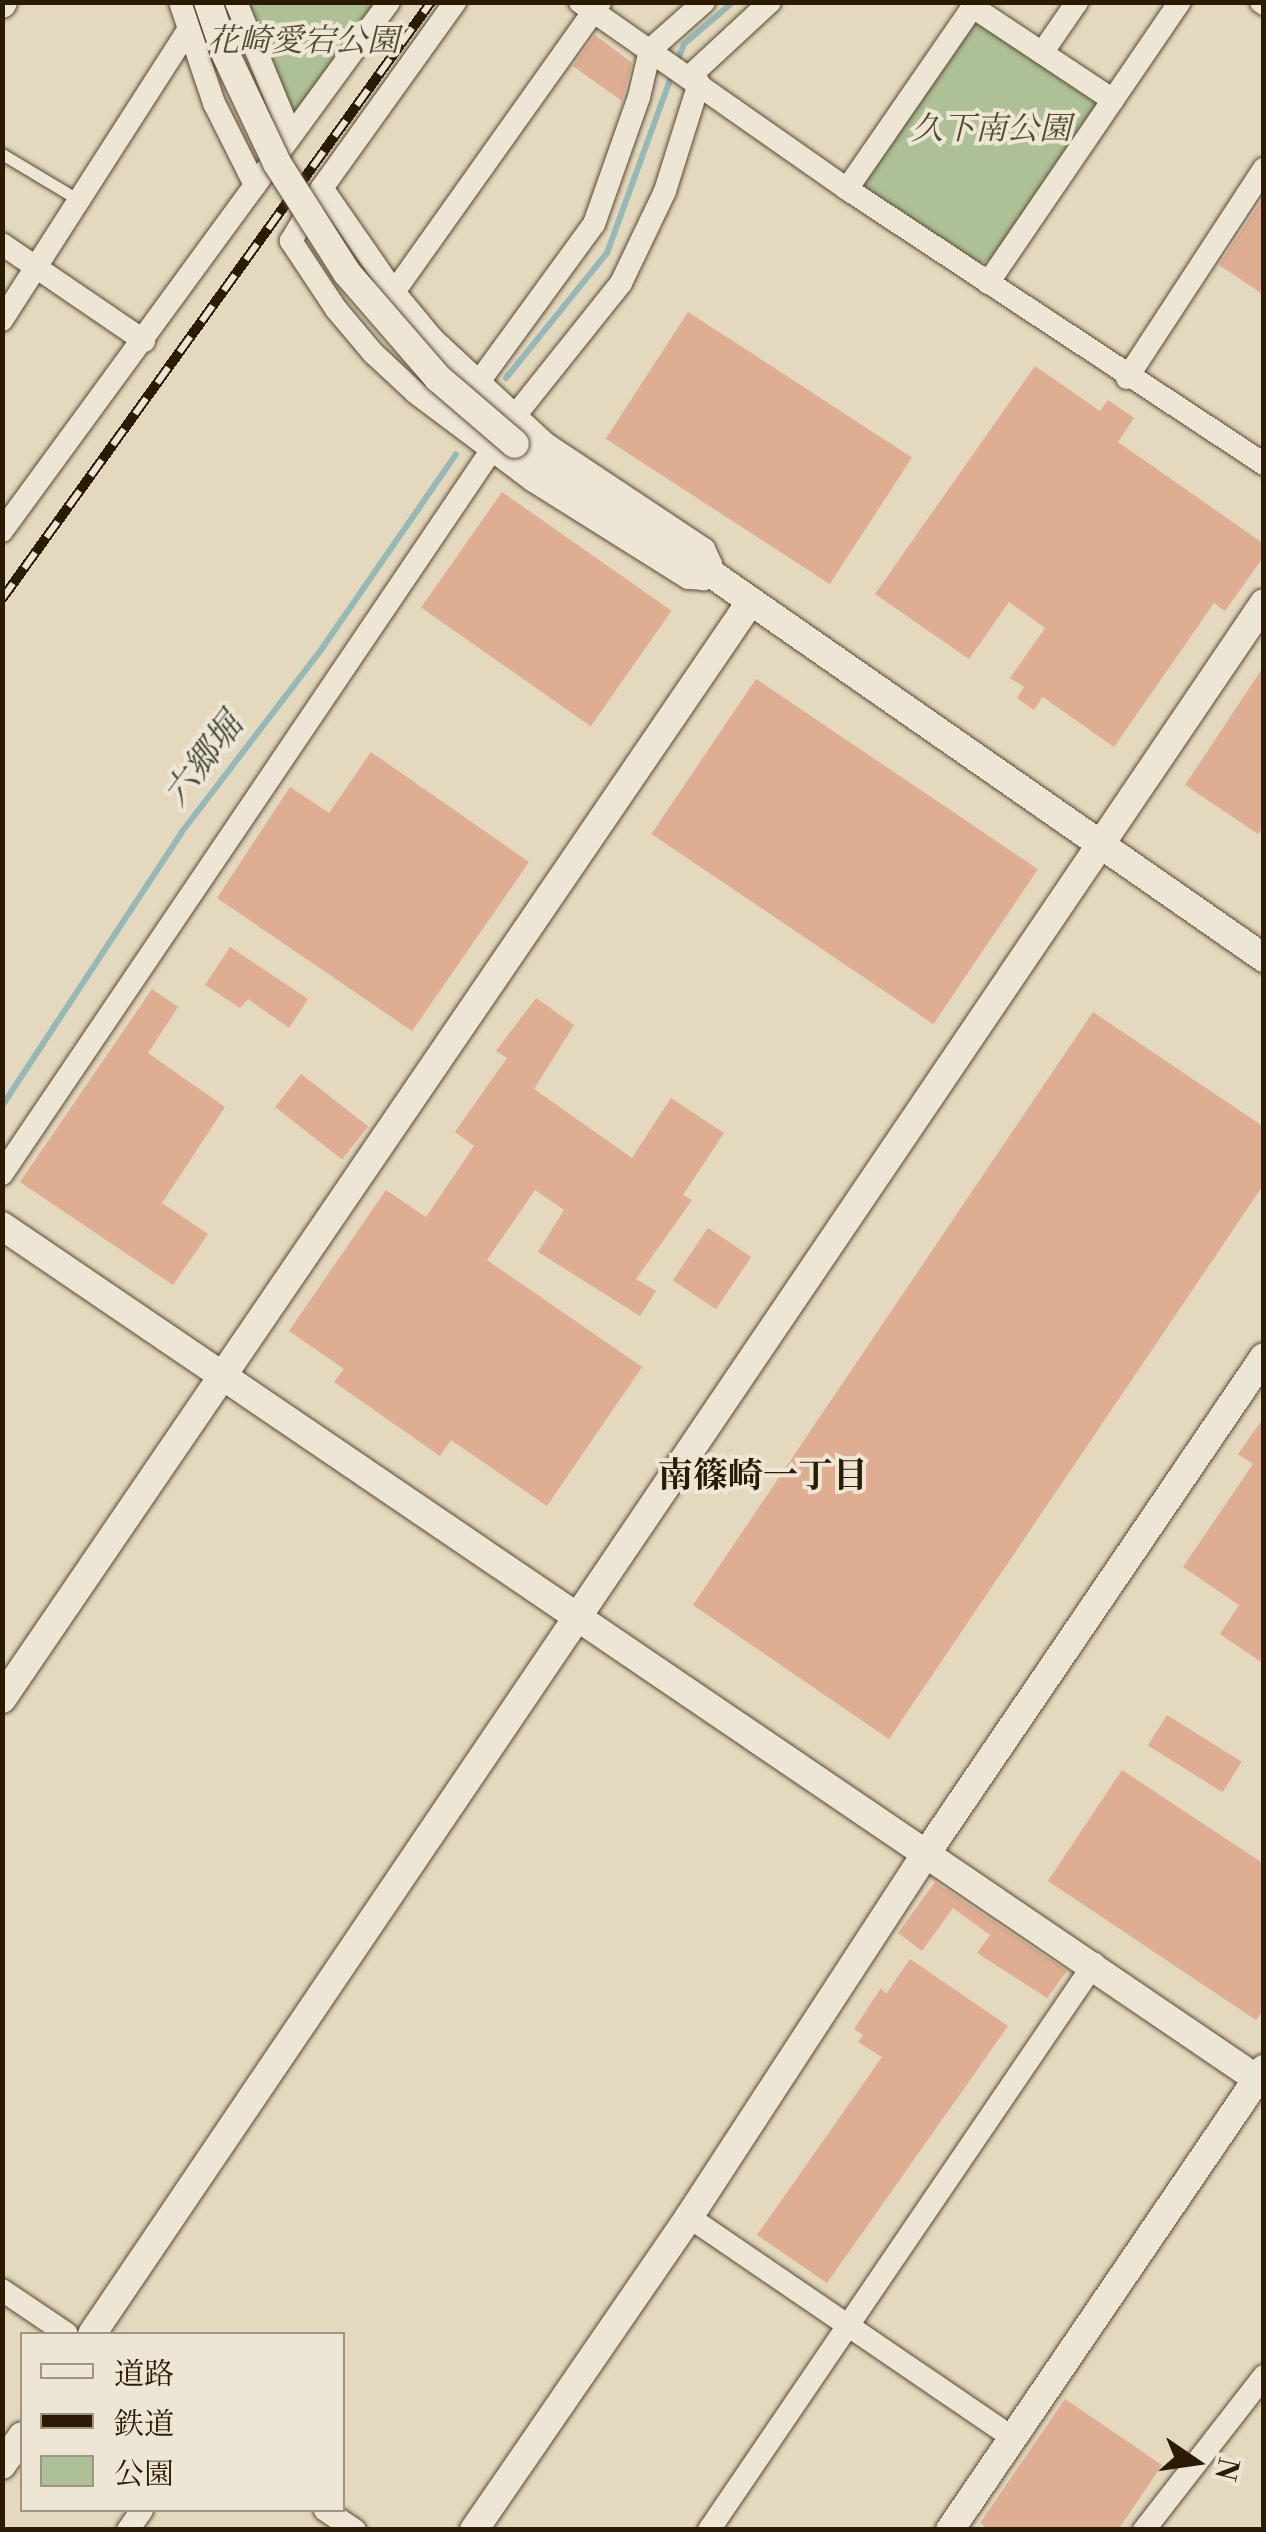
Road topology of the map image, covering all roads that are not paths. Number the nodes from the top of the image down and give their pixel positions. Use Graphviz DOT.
graph roads {
  1 [pos="180,2"];
  2 [pos="208,2"];
  3 [pos="236,2"];
  4 [pos="390,2"];
  5 [pos="455,2"];
  6 [pos="704,2"];
  7 [pos="770,2"];
  8 [pos="1077,2"];
  9 [pos="1180,2"];
  10 [pos="591,5"];
  11 [pos="974,5"];
  12 [pos="188,30"];
  13 [pos="650,50"];
  14 [pos="1042,53"];
  15 [pos="694,80"];
  16 [pos="1113,100"];
  17 [pos="290,133"];
  18 [pos="2,154"];
  19 [pos="1264,169"];
  20 [pos="255,185"];
  21 [pos="322,188"];
  22 [pos="847,190"];
  23 [pos="80,200"];
  24 [pos="2,244"];
  25 [pos="39,270"];
  26 [pos="988,283"];
  27 [pos="394,292"];
  28 [pos="2,320"];
  29 [pos="144,341"];
  30 [pos="1127,378"];
  31 [pos="478,384"];
  32 [pos="507,438"];
  33 [pos="1264,464"];
  34 [pos="2,532"];
  35 [pos="751,601"];
  36 [pos="1264,603"];
  37 [pos="1096,845"];
  38 [pos="1264,958"];
  39 [pos="2,1174"];
  40 [pos="2,1226"];
  41 [pos="1264,1357"];
  42 [pos="223,1375"];
  43 [pos="578,1615"];
  44 [pos="2,1700"];
  45 [pos="928,1852"];
  46 [pos="1094,1964"];
  47 [pos="1261,2077"];
  48 [pos="689,2217"];
  49 [pos="2,2290"];
  50 [pos="846,2322"];
  51 [pos="64,2332"];
  52 [pos="93,2332"];
  53 [pos="1264,2376"];
  54 [pos="1011,2437"];
  55 [pos="20,2439"];
  56 [pos="2,2465"];
  57 [pos="329,2512"];
  58 [pos="355,2530"];
  59 [pos="474,2530"];
  60 [pos="710,2530"];
  61 [pos="950,2530"];
  62 [pos="1144,2530"];
  1 -- 12 [label="street"];
  2 -- 32 [label="street, bridge"];
  3 -- 17 [label="street"];
  4 -- 17 [label="street"];
  5 -- 21 [label="street"];
  6 -- 13 [label="street"];
  7 -- 15 [label="street"];
  8 -- 14 [label="street"];
  9 -- 16 [label="street"];
  10 -- 13 [label="street"];
  10 -- 27 [label="street"];
  11 -- 14 [label="street"];
  11 -- 22 [label="street"];
  12 -- 20 [label="street"];
  12 -- 23 [label="street"];
  13 -- 15 [label="street"];
  13 -- 31 [label="street"];
  14 -- 16 [label="street"];
  15 -- 22 [label="street"];
  15 -- 32 [label="street"];
  16 -- 26 [label="street"];
  17 -- 20 [label="street"];
  18 -- 23 [label="lane"];
  19 -- 30 [label="street"];
  20 -- 29 [label="street"];
  21 -- 27 [label="street"];
  21 -- 32 [label="street"];
  22 -- 26 [label="street"];
  23 -- 25 [label="street"];
  24 -- 25 [label="street"];
  25 -- 28 [label="street"];
  25 -- 29 [label="street"];
  26 -- 30 [label="street"];
  27 -- 31 [label="street"];
  29 -- 34 [label="street"];
  30 -- 33 [label="street"];
  31 -- 32 [label="street"];
  32 -- 35 [label="street"];
  32 -- 39 [label="street"];
  35 -- 37 [label="street"];
  35 -- 42 [label="street"];
  36 -- 37 [label="street"];
  37 -- 38 [label="street"];
  37 -- 43 [label="street"];
  40 -- 42 [label="street"];
  41 -- 45 [label="street"];
  42 -- 43 [label="street"];
  42 -- 44 [label="street"];
  43 -- 45 [label="street"];
  43 -- 52 [label="street"];
  45 -- 46 [label="street"];
  45 -- 48 [label="street"];
  46 -- 47 [label="street"];
  46 -- 50 [label="street"];
  47 -- 54 [label="street"];
  48 -- 50 [label="street"];
  48 -- 59 [label="street"];
  49 -- 51 [label="street"];
  50 -- 54 [label="street"];
  50 -- 60 [label="street"];
  53 -- 62 [label="street"];
  54 -- 61 [label="street"];
  55 -- 56 [label="street"];
  57 -- 58 [label="street"];
}
